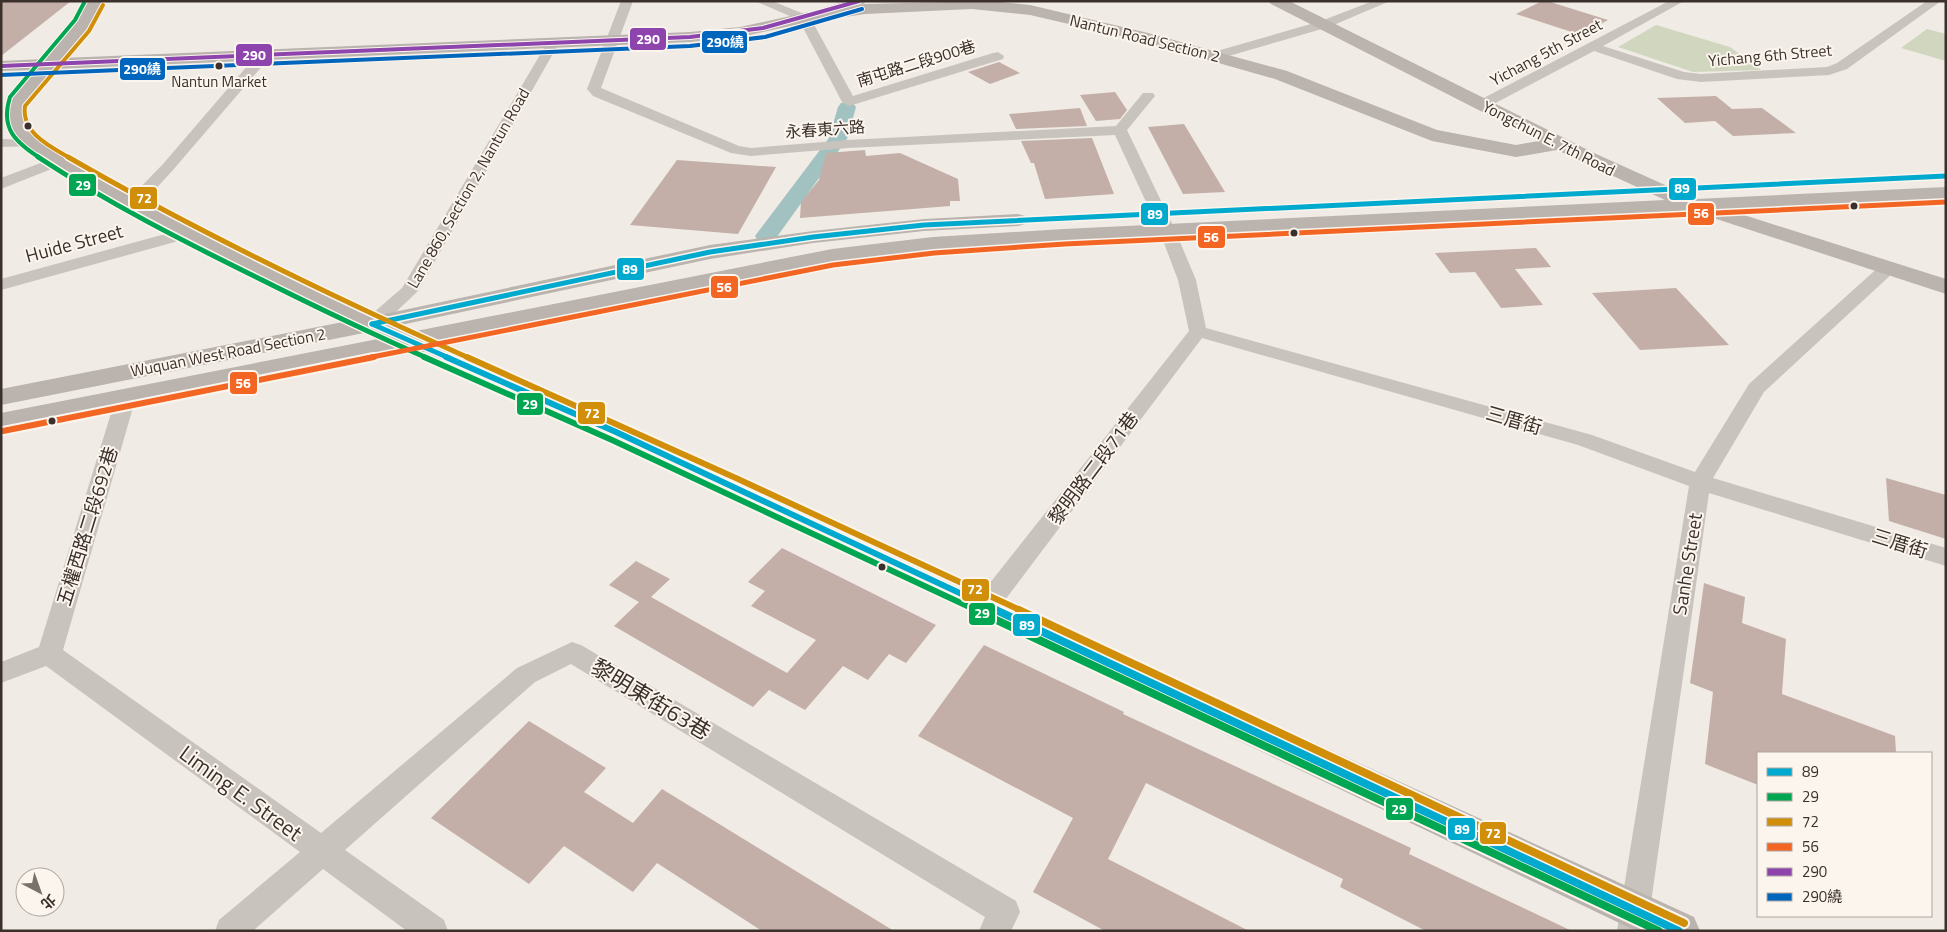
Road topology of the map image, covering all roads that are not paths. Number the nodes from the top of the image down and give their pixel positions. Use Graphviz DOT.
graph roads {
  1 [pos="95,1"];
  2 [pos="627,1"];
  3 [pos="761,1"];
  4 [pos="860,1"];
  5 [pos="1276,1"];
  6 [pos="1384,1"];
  7 [pos="1678,1"];
  8 [pos="1935,1"];
  9 [pos="804,18"];
  10 [pos="1325,24"];
  11 [pos="612,40"];
  12 [pos="553,43"];
  13 [pos="1592,46"];
  14 [pos="265,54"];
  15 [pos="998,56"];
  16 [pos="1215,56"];
  17 [pos="48,64"];
  18 [pos="1,66"];
  19 [pos="1148,96"];
  20 [pos="1483,104"];
  21 [pos="1120,130"];
  22 [pos="1,143"];
  23 [pos="32,143"];
  24 [pos="1557,144"];
  25 [pos="59,161"];
  26 [pos="1946,176"];
  27 [pos="1,184"];
  28 [pos="1658,191"];
  29 [pos="1946,193"];
  30 [pos="134,203"];
  31 [pos="1693,206"];
  32 [pos="1163,222"];
  33 [pos="187,233"];
  34 [pos="1888,268"];
  35 [pos="1,285"];
  36 [pos="1946,286"];
  37 [pos="372,324"];
  38 [pos="1198,331"];
  39 [pos="409,341"];
  40 [pos="1,397"];
  41 [pos="126,397"];
  42 [pos="1,422"];
  43 [pos="1700,482"];
  44 [pos="1946,557"];
  45 [pos="987,605"];
  46 [pos="48,654"];
  47 [pos="1,673"];
  48 [pos="322,852"];
  49 [pos="1633,920"];
  50 [pos="999,922"];
  51 [pos="230,931"];
  52 [pos="433,931"];
  53 [pos="1680,931"];
  1 -- 17 [label="main road"];
  2 -- 11 [label="street, 永春東六路"];
  3 -- 9 [label="street"];
  4 -- 9 [label="street"];
  5 -- 10 [label="main road, Yongchun E. 7th Road"];
  6 -- 10 [label="street"];
  7 -- 13 [label="street, Yichang 5th Street"];
  8 -- 13 [label="street, Yichang 6th Street"];
  9 -- 11 [label="main road, Nantun Road Section 2"];
  9 -- 15 [label="street, 南屯路二段900巷"];
  9 -- 16 [label="main road, Nantun Road Section 2"];
  10 -- 16 [label="street"];
  10 -- 20 [label="main road, Yongchun E. 7th Road"];
  11 -- 12 [label="main road, Nantun Road Section 2"];
  11 -- 21 [label="street, 永春東六路"];
  12 -- 14 [label="main road, Nantun Road Section 2"];
  12 -- 37 [label="street, Lane 860, Section 2, Nantun Road"];
  13 -- 20 [label="street, Yichang 5th Street"];
  14 -- 17 [label="main road, Nantun Road Section 2"];
  14 -- 30 [label="street"];
  16 -- 24 [label="main road, Nantun Road Section 2"];
  17 -- 18 [label="main road, Nantun Road Section 2"];
  17 -- 23 [label="main road"];
  19 -- 21 [label="street"];
  20 -- 24 [label="main road, Yongchun E. 7th Road"];
  21 -- 32 [label="street"];
  22 -- 23 [label="street"];
  23 -- 25 [label="main road"];
  24 -- 28 [label="main road, Yongchun E. 7th Road"];
  25 -- 27 [label="street"];
  25 -- 30 [label="main road"];
  26 -- 28 [label="main road, Wuquan West Road Section 2"];
  28 -- 31 [label="main road, Yongchun E. 7th Road"];
  28 -- 32 [label="main road, Wuquan West Road Section 2"];
  29 -- 31 [label="main road, Wuquan West Road Section 2"];
  30 -- 33 [label="main road"];
  31 -- 32 [label="main road, Wuquan West Road Section 2"];
  31 -- 34 [label="main road, Yongchun E. 7th Road"];
  32 -- 37 [label="main road, Wuquan West Road Section 2"];
  32 -- 38 [label="street"];
  32 -- 39 [label="main road, Wuquan West Road Section 2"];
  33 -- 35 [label="street, Huide Street"];
  33 -- 37 [label="main road"];
  34 -- 36 [label="main road, Yongchun E. 7th Road"];
  34 -- 43 [label="street, Sanhe Street"];
  37 -- 39 [label="main road"];
  37 -- 40 [label="main road, Wuquan West Road Section 2"];
  38 -- 43 [label="street, 三厝街"];
  38 -- 45 [label="street, 黎明路二段71巷"];
  39 -- 41 [label="main road, Wuquan West Road Section 2"];
  39 -- 45 [label="main road"];
  41 -- 42 [label="main road, Wuquan West Road Section 2"];
  41 -- 46 [label="street, 五權西路二段692巷"];
  43 -- 44 [label="street, 三厝街"];
  43 -- 49 [label="street, Sanhe Street"];
  45 -- 49 [label="main road"];
  46 -- 47 [label="street"];
  46 -- 48 [label="street, Liming E. Street"];
  48 -- 50 [label="street, 黎明東街63巷"];
  48 -- 51 [label="street"];
  48 -- 52 [label="street, Liming E. Street"];
  49 -- 53 [label="main road"];
}
